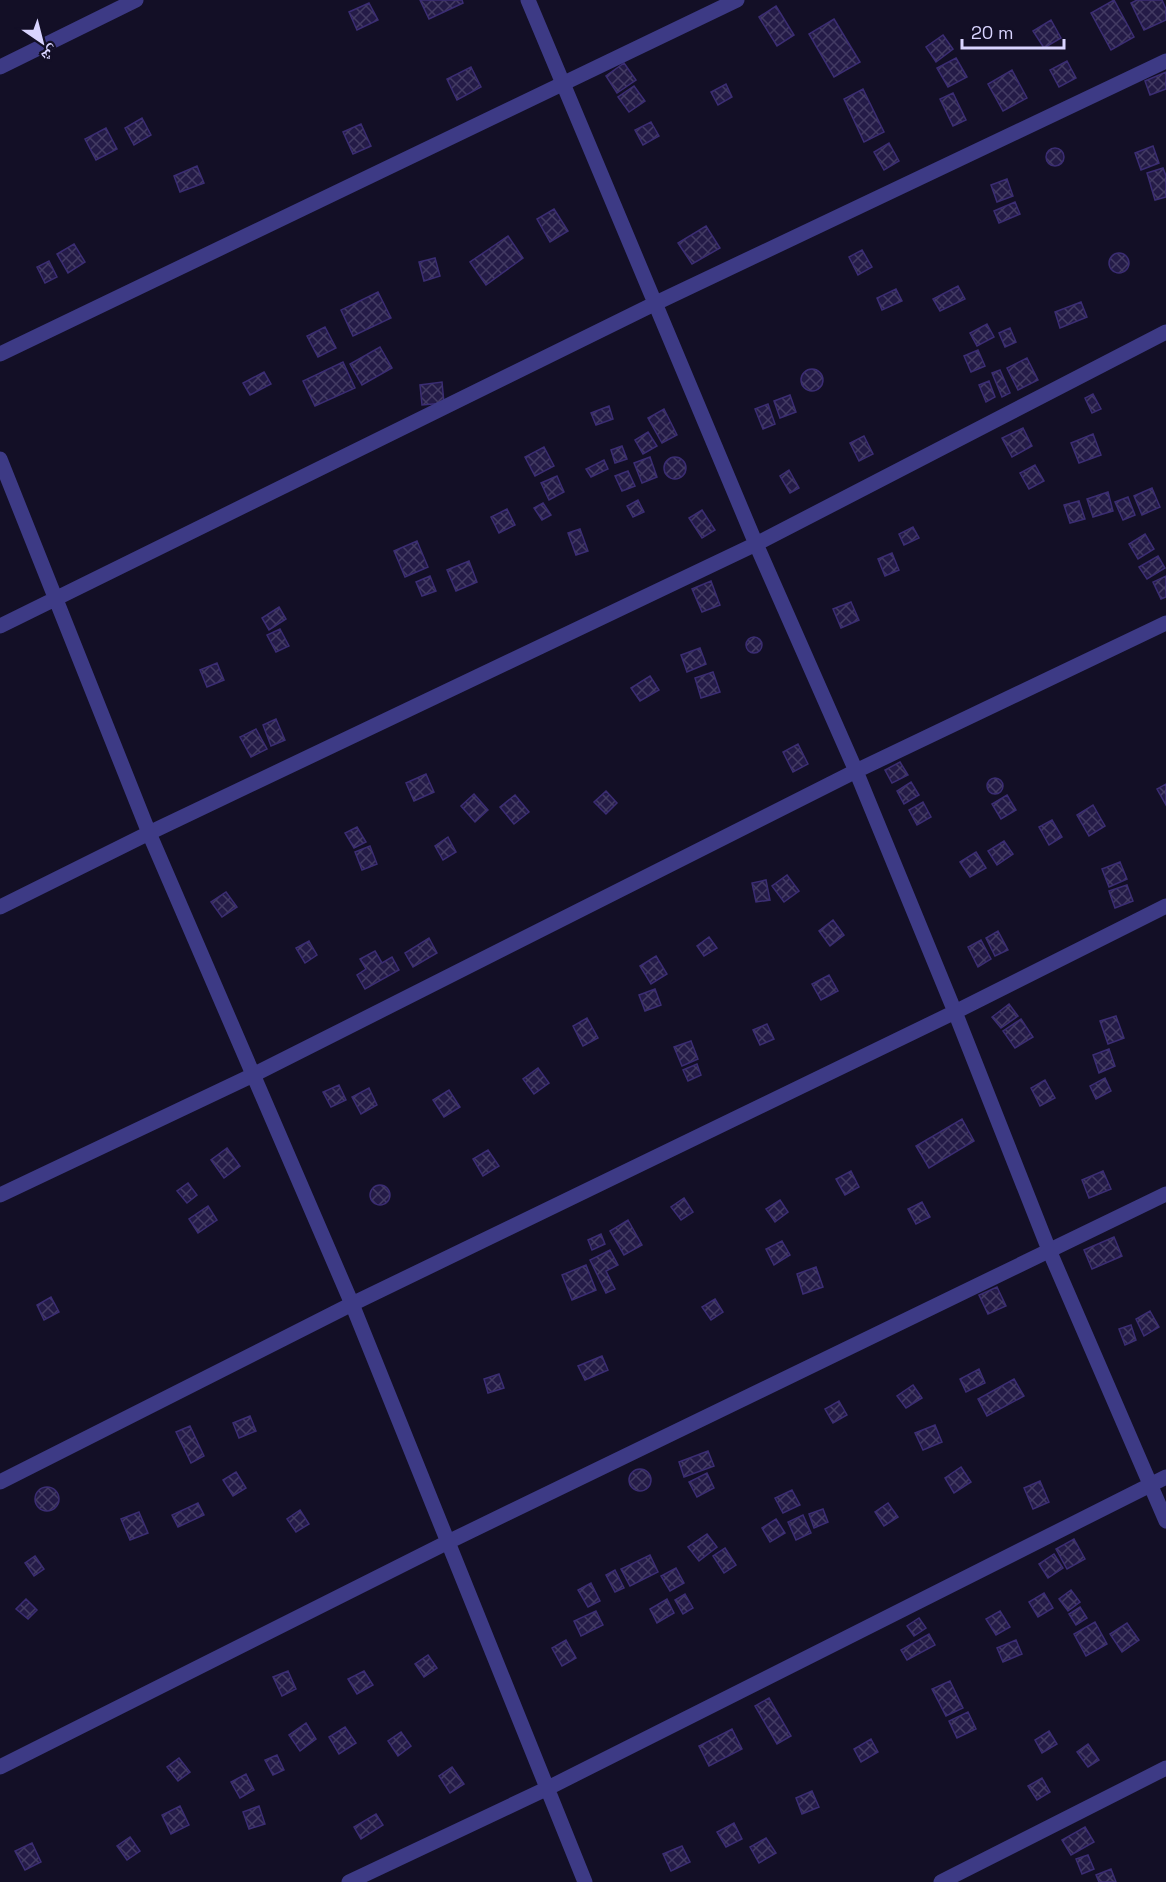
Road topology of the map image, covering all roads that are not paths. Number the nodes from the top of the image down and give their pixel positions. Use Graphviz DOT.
graph roads {
  1 [pos="136,0"];
  2 [pos="528,0"];
  3 [pos="737,0"];
  4 [pos="1166,61"];
  5 [pos="0,67"];
  6 [pos="564,84"];
  7 [pos="656,303"];
  8 [pos="1166,332"];
  9 [pos="0,354"];
  10 [pos="0,459"];
  11 [pos="756,544"];
  12 [pos="57,598"];
  13 [pos="1166,623"];
  14 [pos="0,626"];
  15 [pos="856,771"];
  16 [pos="149,833"];
  17 [pos="1166,906"];
  18 [pos="0,907"];
  19 [pos="955,1012"];
  20 [pos="253,1075"];
  21 [pos="1166,1194"];
  22 [pos="0,1195"];
  23 [pos="1049,1250"];
  24 [pos="352,1304"];
  25 [pos="1166,1477"];
  26 [pos="0,1482"];
  27 [pos="1151,1484"];
  28 [pos="1166,1521"];
  29 [pos="448,1542"];
  30 [pos="0,1767"];
  31 [pos="1166,1768"];
  32 [pos="548,1788"];
  33 [pos="349,1882"];
  34 [pos="585,1882"];
  35 [pos="941,1882"];
  1 -- 5 [label="street"];
  2 -- 6 [label="street"];
  3 -- 6 [label="street"];
  4 -- 7 [label="street"];
  6 -- 7 [label="street"];
  6 -- 9 [label="street"];
  7 -- 11 [label="street"];
  7 -- 12 [label="street"];
  8 -- 11 [label="street"];
  10 -- 12 [label="street"];
  11 -- 15 [label="street"];
  11 -- 16 [label="street"];
  12 -- 14 [label="street"];
  12 -- 16 [label="street"];
  13 -- 15 [label="street"];
  15 -- 19 [label="street"];
  15 -- 20 [label="street"];
  16 -- 18 [label="street"];
  16 -- 20 [label="street"];
  17 -- 19 [label="street"];
  19 -- 23 [label="street"];
  19 -- 24 [label="street"];
  20 -- 22 [label="street"];
  20 -- 24 [label="street"];
  21 -- 23 [label="street"];
  23 -- 27 [label="street"];
  23 -- 29 [label="street"];
  24 -- 26 [label="street"];
  24 -- 29 [label="street"];
  25 -- 27 [label="street"];
  27 -- 28 [label="street"];
  27 -- 32 [label="street"];
  29 -- 30 [label="street"];
  29 -- 32 [label="street"];
  31 -- 35 [label="street"];
  32 -- 33 [label="street"];
  32 -- 34 [label="street"];
}
